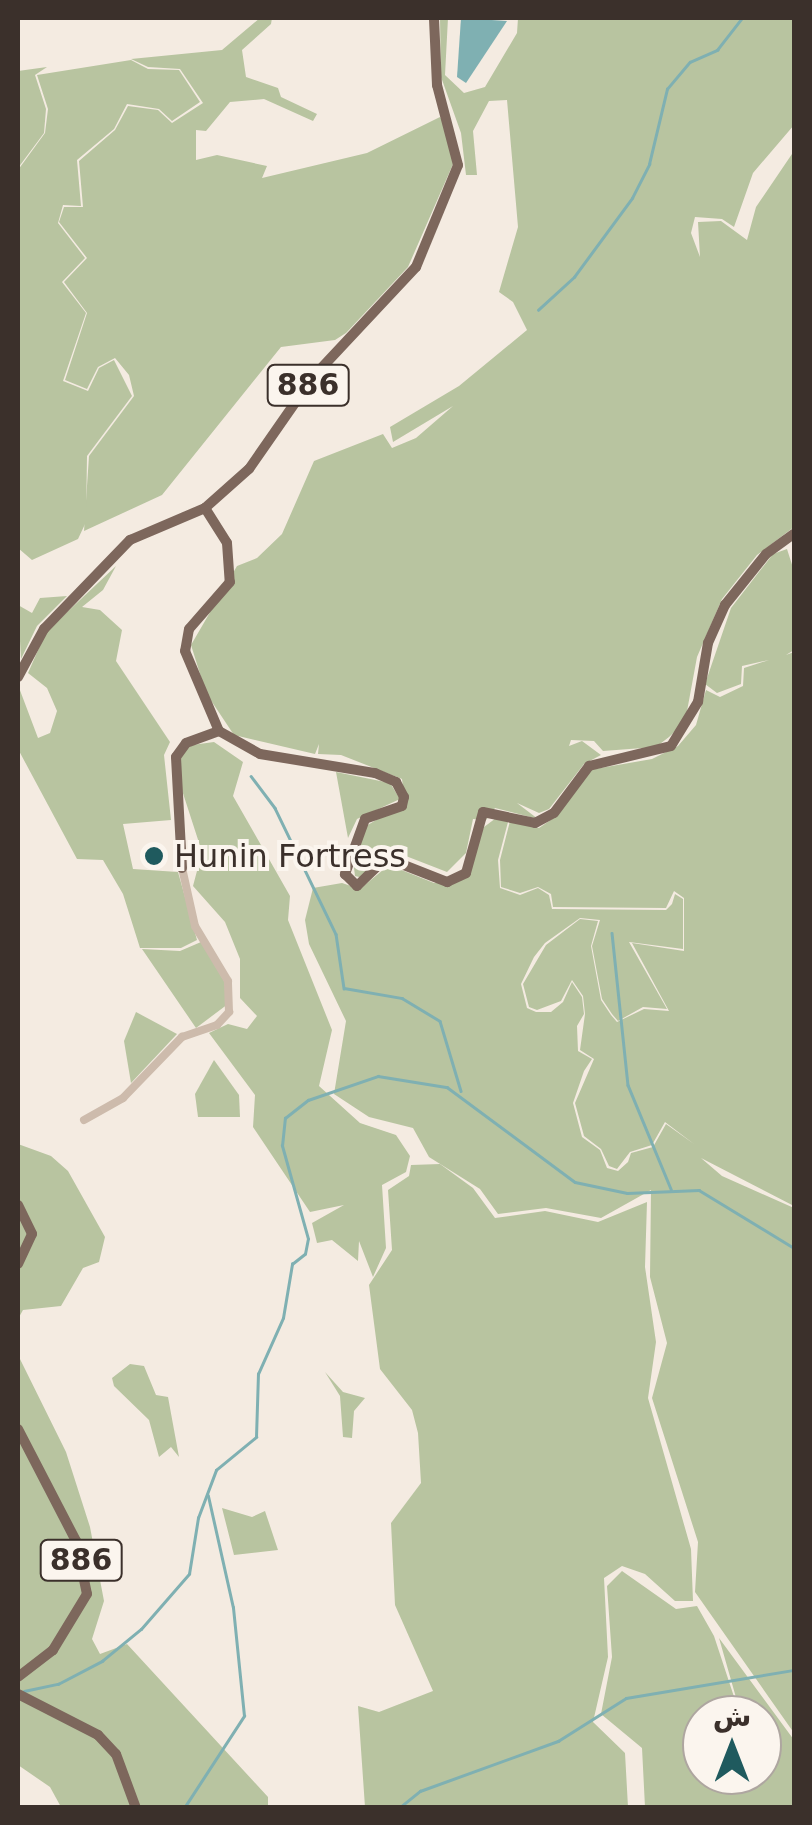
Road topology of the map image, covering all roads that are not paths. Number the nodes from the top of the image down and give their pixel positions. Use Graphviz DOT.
graph roads {
  1 [pos="434,18"];
  2 [pos="205,508"];
  3 [pos="794,534"];
  4 [pos="18,676"];
  5 [pos="219,731"];
  6 [pos="182,868"];
  7 [pos="84,1120"];
  8 [pos="18,1205"];
  9 [pos="18,1264"];
  10 [pos="18,1430"];
  11 [pos="18,1676"];
  12 [pos="18,1694"];
  13 [pos="136,1808"];
  1 -- 2 [label="main road, 886"];
  2 -- 4 [label="main road, 886"];
  2 -- 5 [label="main road"];
  3 -- 5 [label="main road"];
  5 -- 6 [label="main road"];
  6 -- 7 [label="street"];
  8 -- 9 [label="main road"];
  10 -- 11 [label="main road, 886"];
  12 -- 13 [label="main road"];
}
